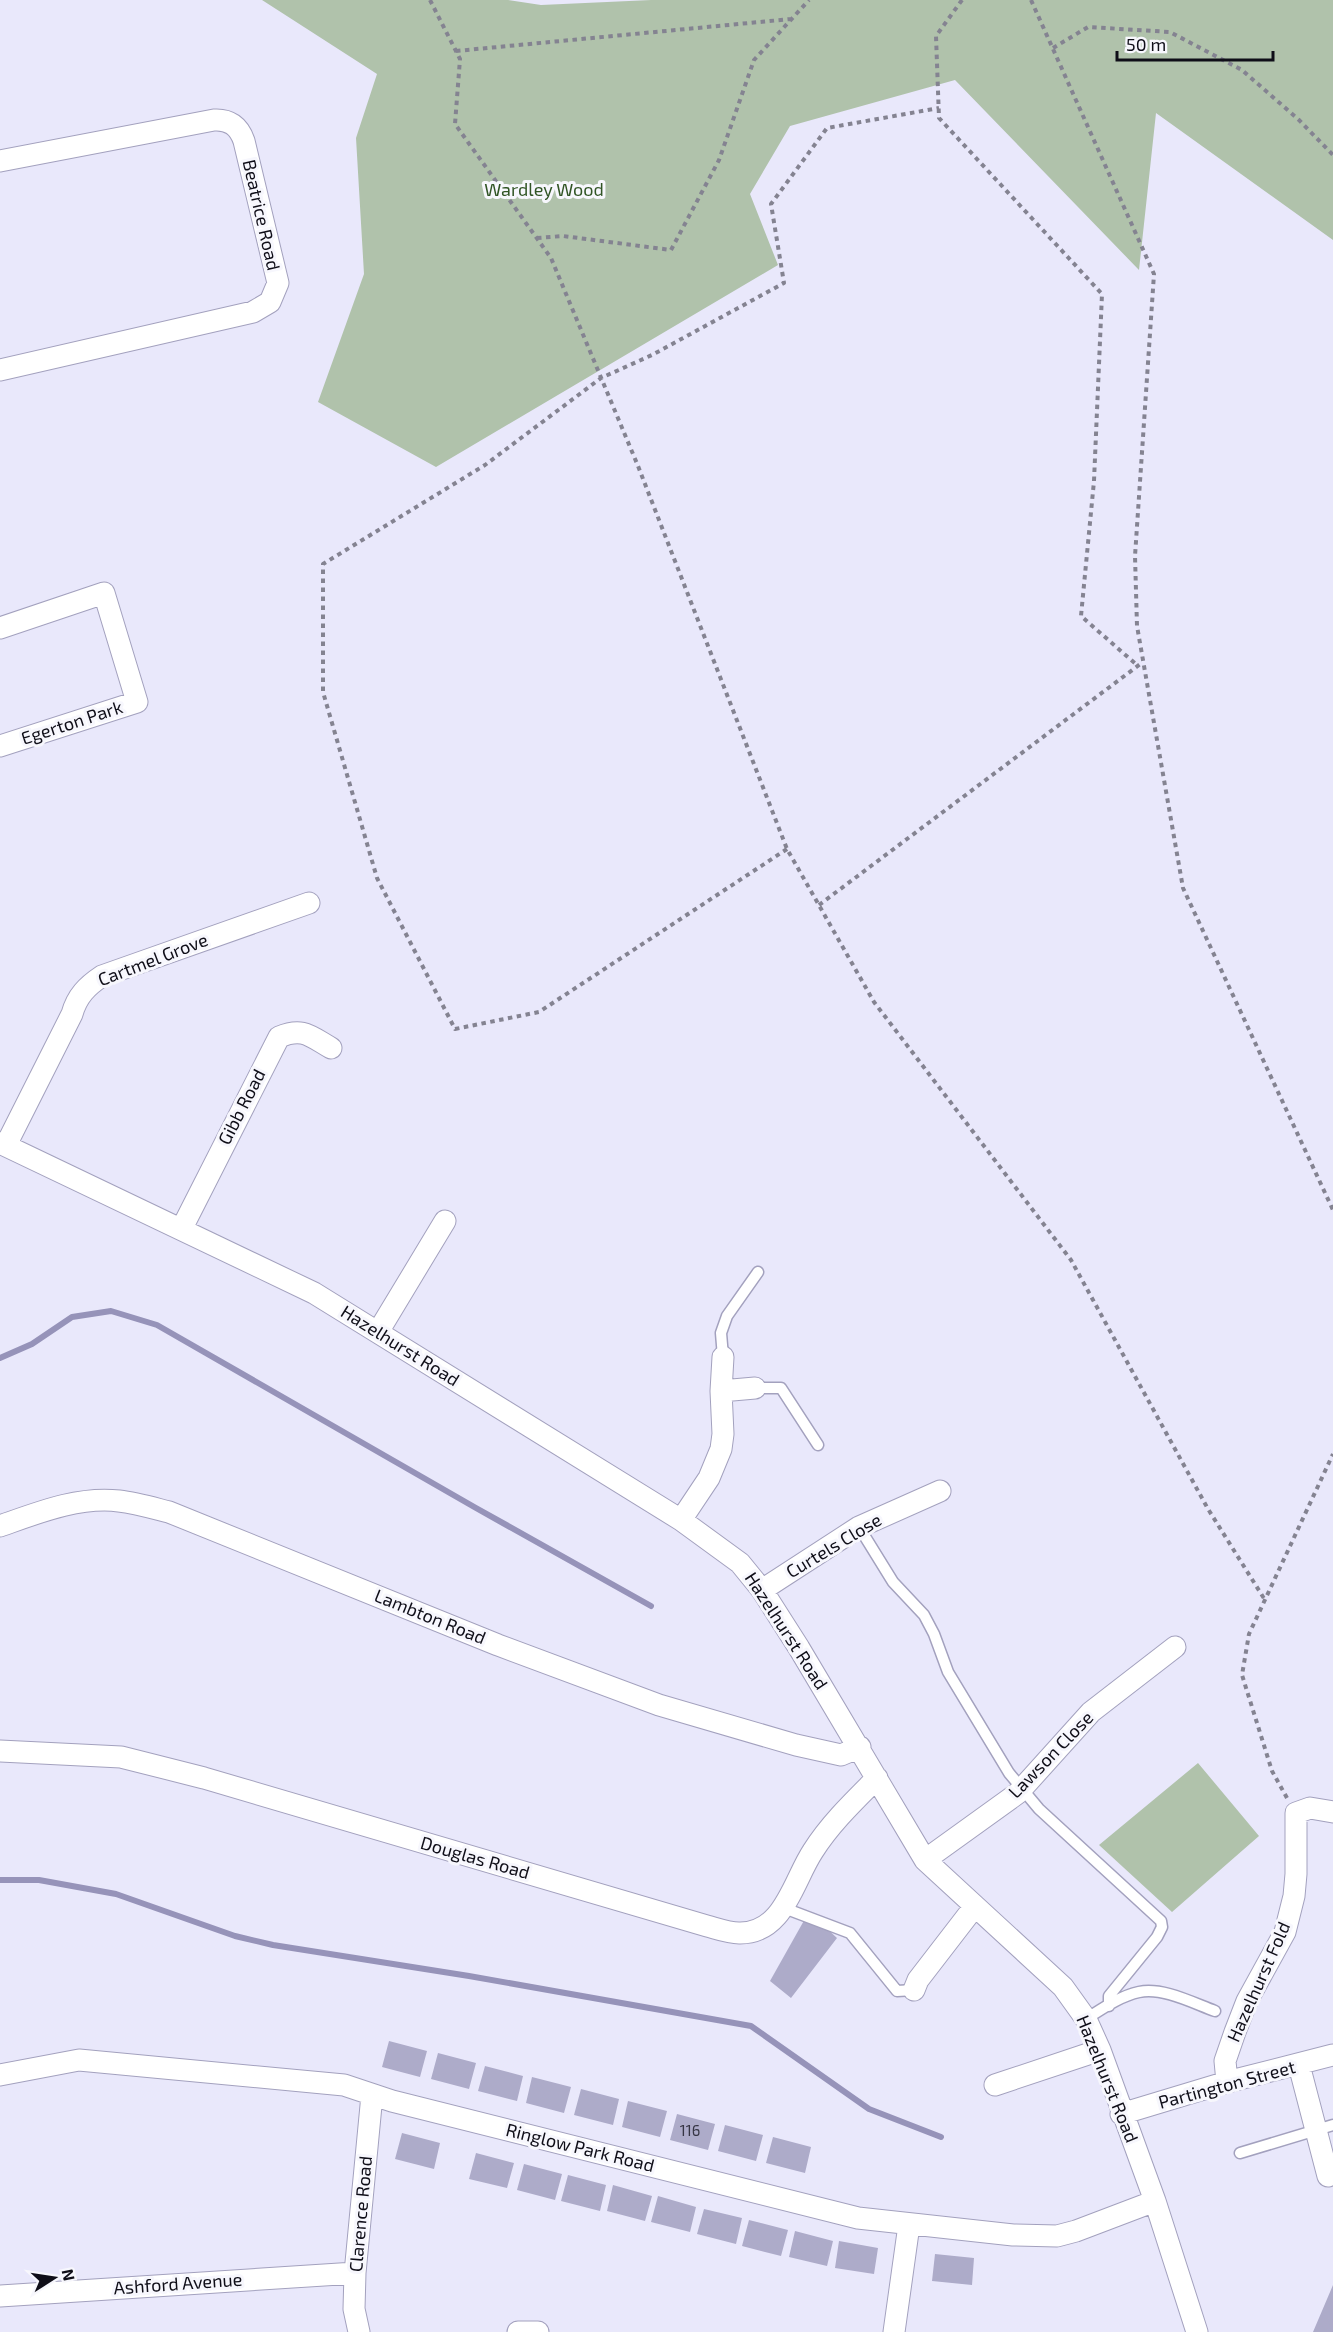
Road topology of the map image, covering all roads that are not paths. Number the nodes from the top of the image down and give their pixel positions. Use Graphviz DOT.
graph roads {
  1 [pos="0,161"];
  2 [pos="0,370"];
  3 [pos="0,628"];
  4 [pos="0,746"];
  5 [pos="309,903"];
  6 [pos="331,1048"];
  7 [pos="3,1144"];
  8 [pos="445,1221"];
  9 [pos="182,1228"];
  10 [pos="758,1272"];
  11 [pos="378,1332"];
  12 [pos="723,1357"];
  13 [pos="755,1388"];
  14 [pos="721,1391"];
  15 [pos="818,1445"];
  16 [pos="940,1491"];
  17 [pos="681,1520"];
  18 [pos="0,1526"];
  19 [pos="859,1527"];
  20 [pos="762,1590"];
  21 [pos="1175,1647"];
  22 [pos="860,1747"];
  23 [pos="0,1751"];
  24 [pos="877,1778"];
  25 [pos="1022,1788"];
  26 [pos="1333,1812"];
  27 [pos="926,1860"];
  28 [pos="975,1906"];
  29 [pos="784,1908"];
  30 [pos="914,1990"];
  31 [pos="1109,2006"];
  32 [pos="1215,2011"];
  33 [pos="1086,2019"];
  34 [pos="1100,2050"];
  35 [pos="1333,2055"];
  36 [pos="1299,2065"];
  37 [pos="0,2075"];
  38 [pos="1227,2082"];
  39 [pos="995,2085"];
  40 [pos="372,2095"];
  41 [pos="1121,2114"];
  42 [pos="1324,2127"];
  43 [pos="1240,2153"];
  44 [pos="1328,2176"];
  45 [pos="1155,2201"];
  46 [pos="909,2225"];
  47 [pos="355,2273"];
  48 [pos="0,2296"];
  49 [pos="359,2332"];
  50 [pos="518,2332"];
  51 [pos="538,2332"];
  52 [pos="894,2332"];
  53 [pos="1197,2332"];
  1 -- 2 [label="street, Beatrice Road"];
  3 -- 4 [label="street, Egerton Park"];
  5 -- 7 [label="street, Cartmel Grove"];
  6 -- 9 [label="street, Gibb Road"];
  7 -- 9 [label="street, Hazelhurst Road"];
  8 -- 11 [label="street"];
  9 -- 11 [label="street, Hazelhurst Road"];
  10 -- 12 [label="lane"];
  11 -- 17 [label="street, Hazelhurst Road"];
  12 -- 14 [label="street"];
  13 -- 14 [label="street"];
  13 -- 15 [label="lane"];
  14 -- 17 [label="street"];
  16 -- 19 [label="street, Curtels Close"];
  17 -- 20 [label="street, Hazelhurst Road"];
  18 -- 22 [label="street, Lambton Road"];
  19 -- 20 [label="street, Curtels Close"];
  19 -- 25 [label="lane"];
  20 -- 22 [label="street, Hazelhurst Road"];
  21 -- 25 [label="street, Lawson Close"];
  22 -- 24 [label="street, Hazelhurst Road"];
  23 -- 29 [label="street, Douglas Road"];
  24 -- 27 [label="street, Hazelhurst Road"];
  24 -- 29 [label="street, Douglas Road"];
  25 -- 27 [label="street, Lawson Close"];
  25 -- 31 [label="lane"];
  26 -- 38 [label="street, Hazelhurst Fold"];
  27 -- 28 [label="street, Hazelhurst Road"];
  28 -- 30 [label="street"];
  28 -- 33 [label="street, Hazelhurst Road"];
  29 -- 30 [label="lane"];
  31 -- 32 [label="lane"];
  31 -- 33 [label="lane"];
  33 -- 34 [label="street, Hazelhurst Road"];
  34 -- 39 [label="street"];
  34 -- 41 [label="street, Hazelhurst Road"];
  35 -- 36 [label="street, Partington Street"];
  36 -- 38 [label="street, Partington Street"];
  36 -- 42 [label="street"];
  37 -- 40 [label="street, Ringlow Park Road"];
  38 -- 41 [label="street, Partington Street"];
  40 -- 46 [label="street, Ringlow Park Road"];
  40 -- 47 [label="street, Clarence Road"];
  41 -- 45 [label="street, Hazelhurst Road"];
  42 -- 43 [label="lane"];
  42 -- 44 [label="street"];
  45 -- 46 [label="street, Ringlow Park Road"];
  45 -- 53 [label="street, Hazelhurst Road"];
  46 -- 52 [label="street"];
  47 -- 48 [label="street, Ashford Avenue"];
  47 -- 49 [label="street, Clarence Road"];
  50 -- 51 [label="street"];
}
